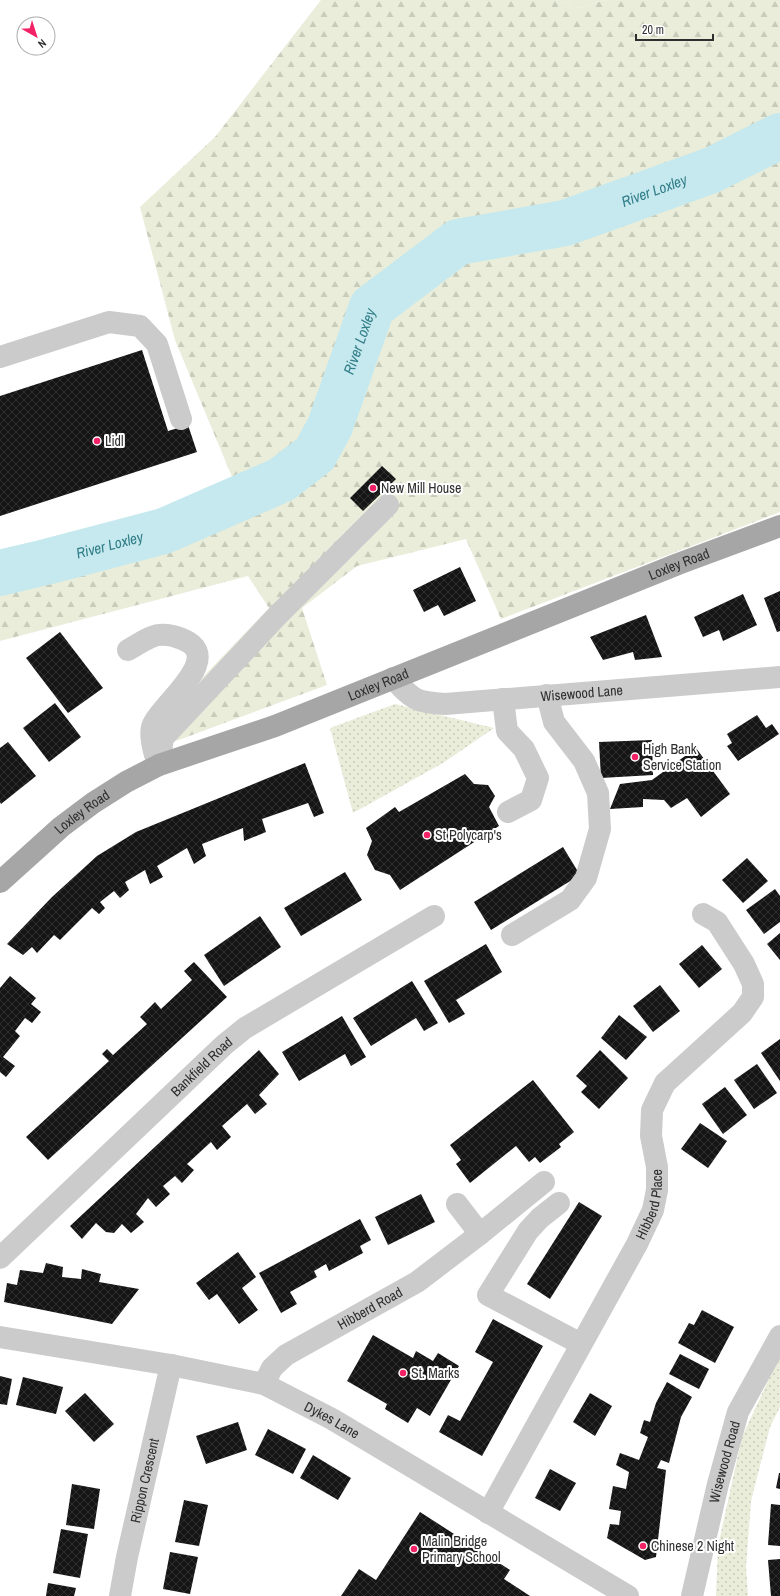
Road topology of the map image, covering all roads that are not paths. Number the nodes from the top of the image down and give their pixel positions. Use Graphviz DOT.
graph roads {
  1 [pos="0,357"];
  2 [pos="181,419"];
  3 [pos="388,506"];
  4 [pos="780,526"];
  5 [pos="128,650"];
  6 [pos="780,677"];
  7 [pos="393,678"];
  8 [pos="546,695"];
  9 [pos="503,699"];
  10 [pos="159,765"];
  11 [pos="508,812"];
  12 [pos="0,882"];
  13 [pos="703,914"];
  14 [pos="434,916"];
  15 [pos="512,935"];
  16 [pos="544,1182"];
  17 [pos="559,1203"];
  18 [pos="457,1204"];
  19 [pos="480,1234"];
  20 [pos="0,1258"];
  21 [pos="780,1336"];
  22 [pos="0,1337"];
  23 [pos="581,1344"];
  24 [pos="171,1365"];
  25 [pos="264,1384"];
  26 [pos="488,1513"];
  27 [pos="120,1596"];
  28 [pos="628,1596"];
  29 [pos="692,1596"];
  1 -- 2 [label="street"];
  3 -- 10 [label="street"];
  4 -- 7 [label="main road, Loxley Road"];
  5 -- 10 [label="street"];
  6 -- 8 [label="street, Wisewood Lane"];
  7 -- 9 [label="street, Wisewood Lane"];
  7 -- 10 [label="main road, Loxley Road"];
  8 -- 9 [label="street, Wisewood Lane"];
  8 -- 15 [label="street"];
  9 -- 11 [label="street"];
  10 -- 12 [label="main road, Loxley Road"];
  13 -- 23 [label="street, Hibberd Place"];
  14 -- 20 [label="street, Bankfield Road"];
  16 -- 19 [label="street, Hibberd Road"];
  17 -- 23 [label="street"];
  18 -- 19 [label="street"];
  19 -- 25 [label="street, Hibberd Road"];
  21 -- 29 [label="street, Wisewood Road"];
  22 -- 24 [label="street, Dykes Lane"];
  23 -- 26 [label="street, Hibberd Place"];
  24 -- 25 [label="street, Dykes Lane"];
  24 -- 27 [label="street, Rippon Crescent"];
  25 -- 26 [label="street, Dykes Lane"];
  26 -- 28 [label="street, Dykes Lane"];
}
